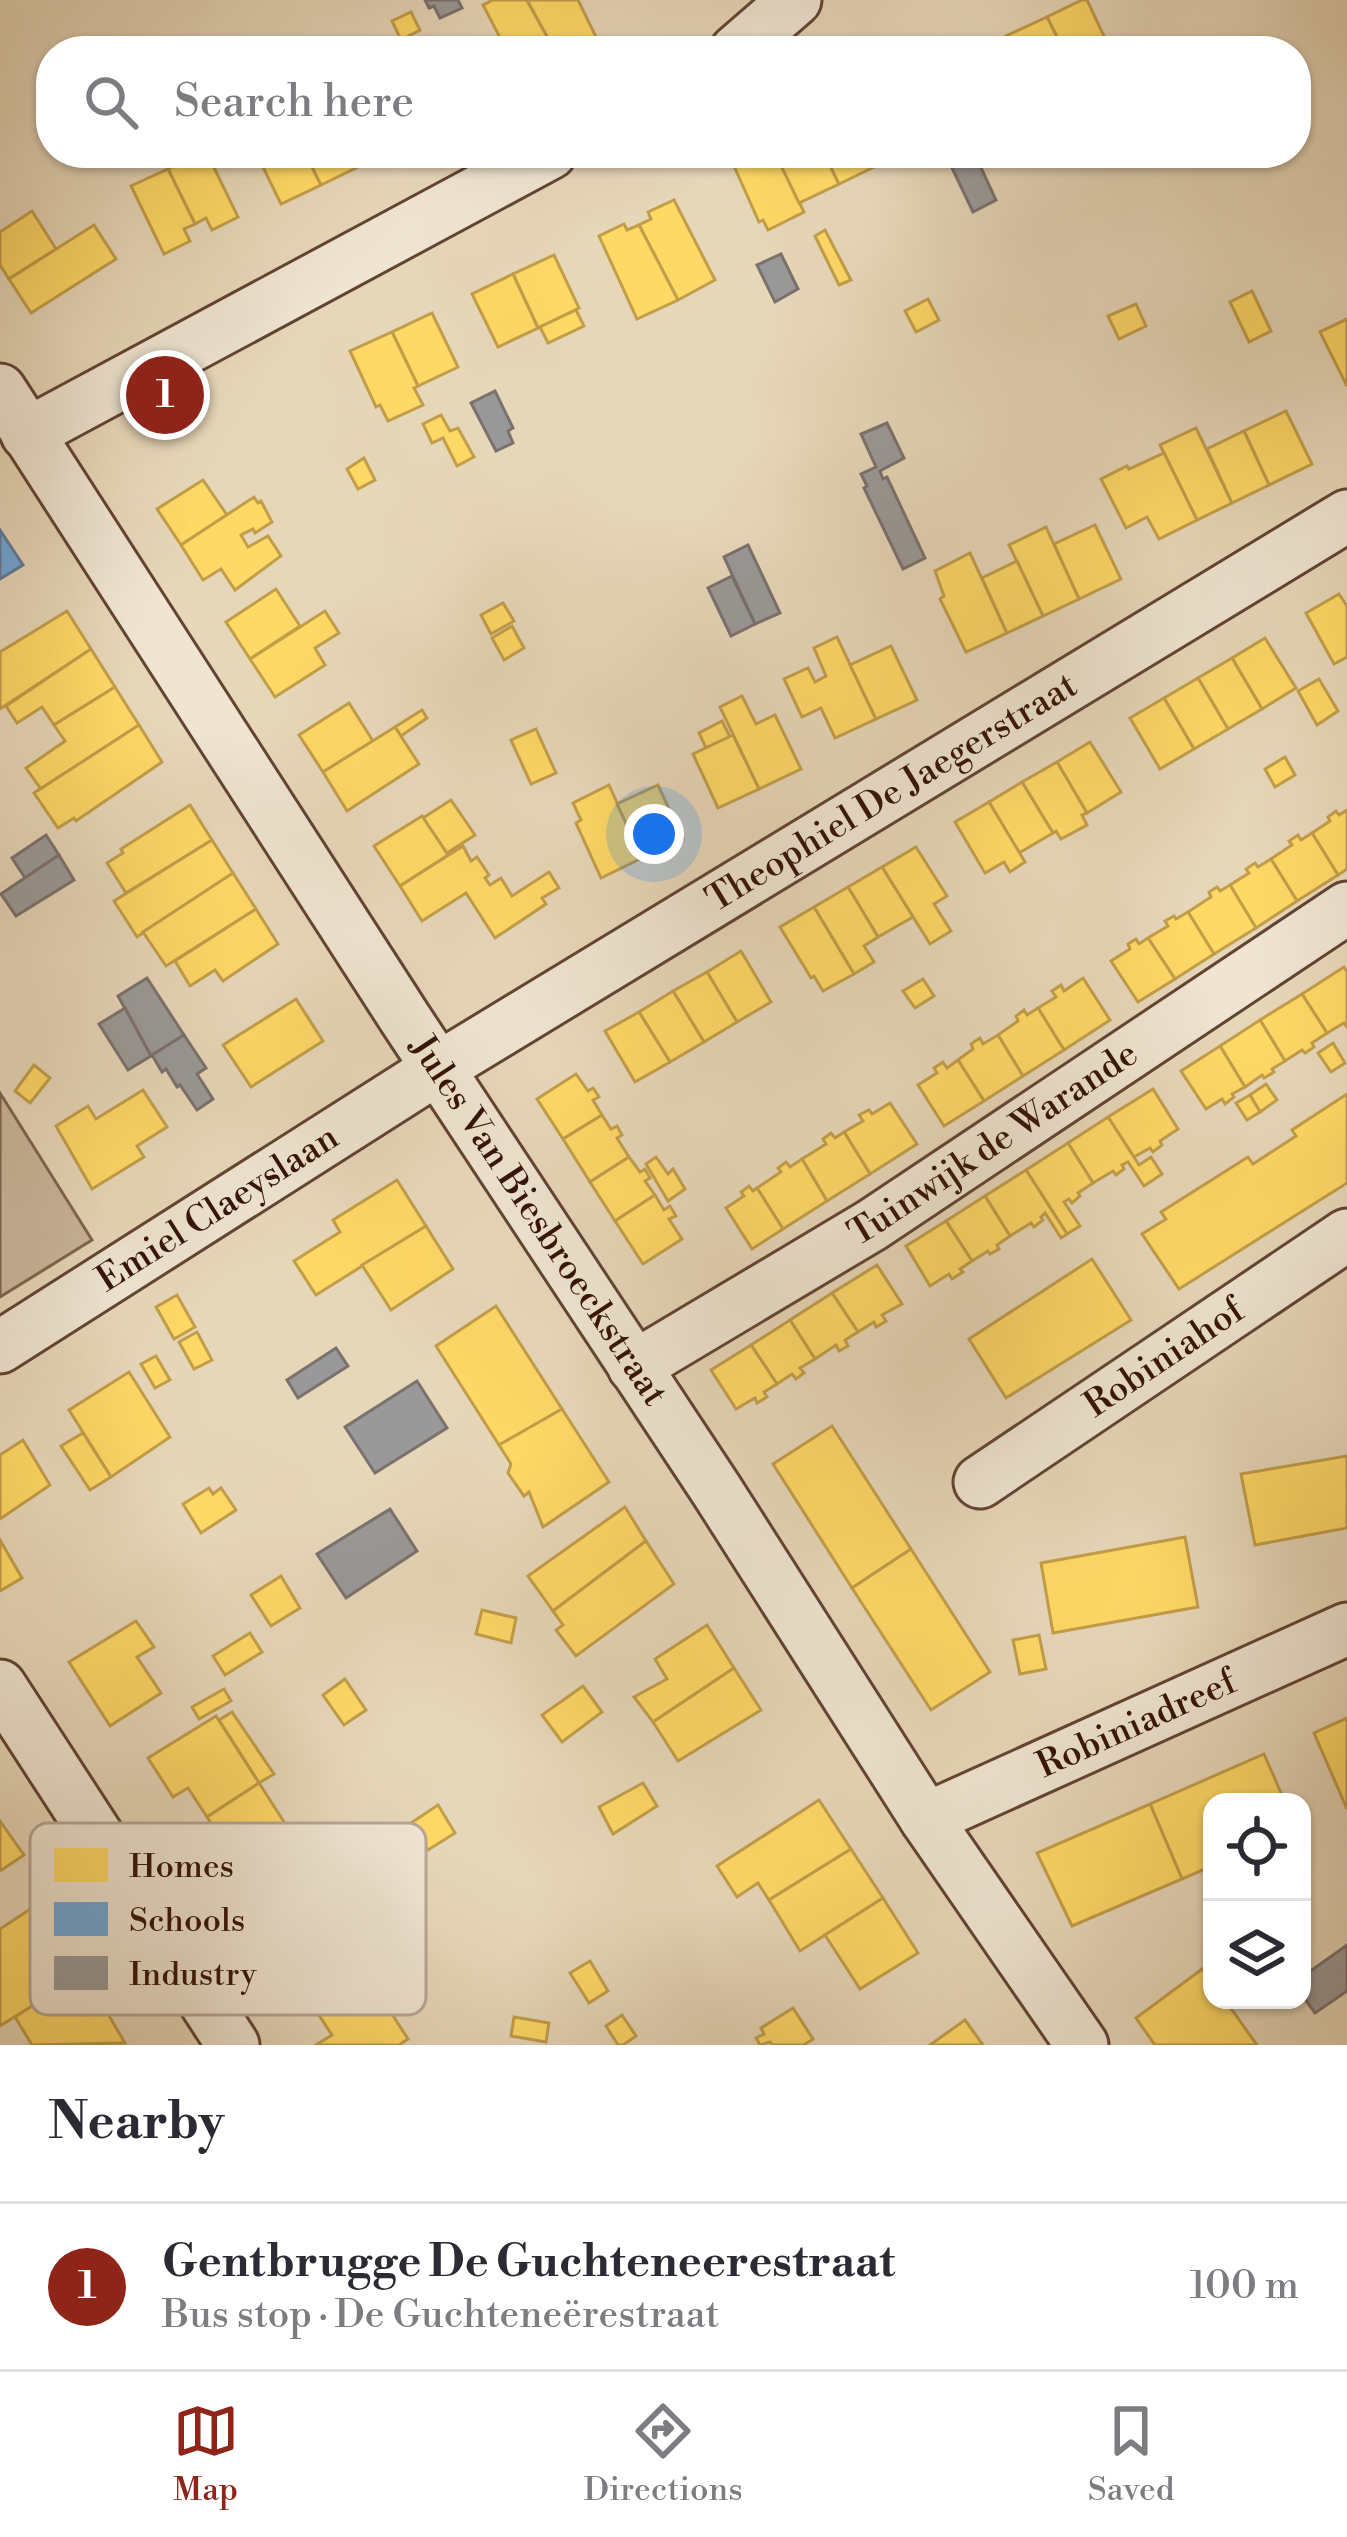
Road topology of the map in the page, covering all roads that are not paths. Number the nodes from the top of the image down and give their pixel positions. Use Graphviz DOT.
graph roads {
  1 [pos="795,0"];
  2 [pos="753,36"];
  3 [pos="522,168"];
  4 [pos="0,390"];
  5 [pos="27,434"];
  6 [pos="1347,516"];
  7 [pos="1347,908"];
  8 [pos="437,1069"];
  9 [pos="1347,1234"];
  10 [pos="0,1347"];
  11 [pos="634,1367"];
  12 [pos="980,1482"];
  13 [pos="1347,1629"];
  14 [pos="0,1686"];
  15 [pos="926,1819"];
  16 [pos="89,1823"];
  17 [pos="214,2015"];
  18 [pos="233,2045"];
  19 [pos="1082,2045"];
  1 -- 2 [label="street"];
  3 -- 5 [label="street"];
  4 -- 5 [label="street, Jules Van Biesbroeckstraat"];
  5 -- 8 [label="street, Jules Van Biesbroeckstraat"];
  6 -- 8 [label="street, Theophiel De Jaegerstraat"];
  7 -- 11 [label="street, Tuinwijk de Warande"];
  8 -- 10 [label="street, Emiel Claeyslaan"];
  8 -- 11 [label="street, Jules Van Biesbroeckstraat"];
  9 -- 12 [label="street, Robiniahof"];
  11 -- 15 [label="street, Jules Van Biesbroeckstraat"];
  13 -- 15 [label="street, Robiniadreef"];
  14 -- 16 [label="street"];
  15 -- 19 [label="street, Jules Van Biesbroeckstraat"];
  17 -- 18 [label="street"];
}
